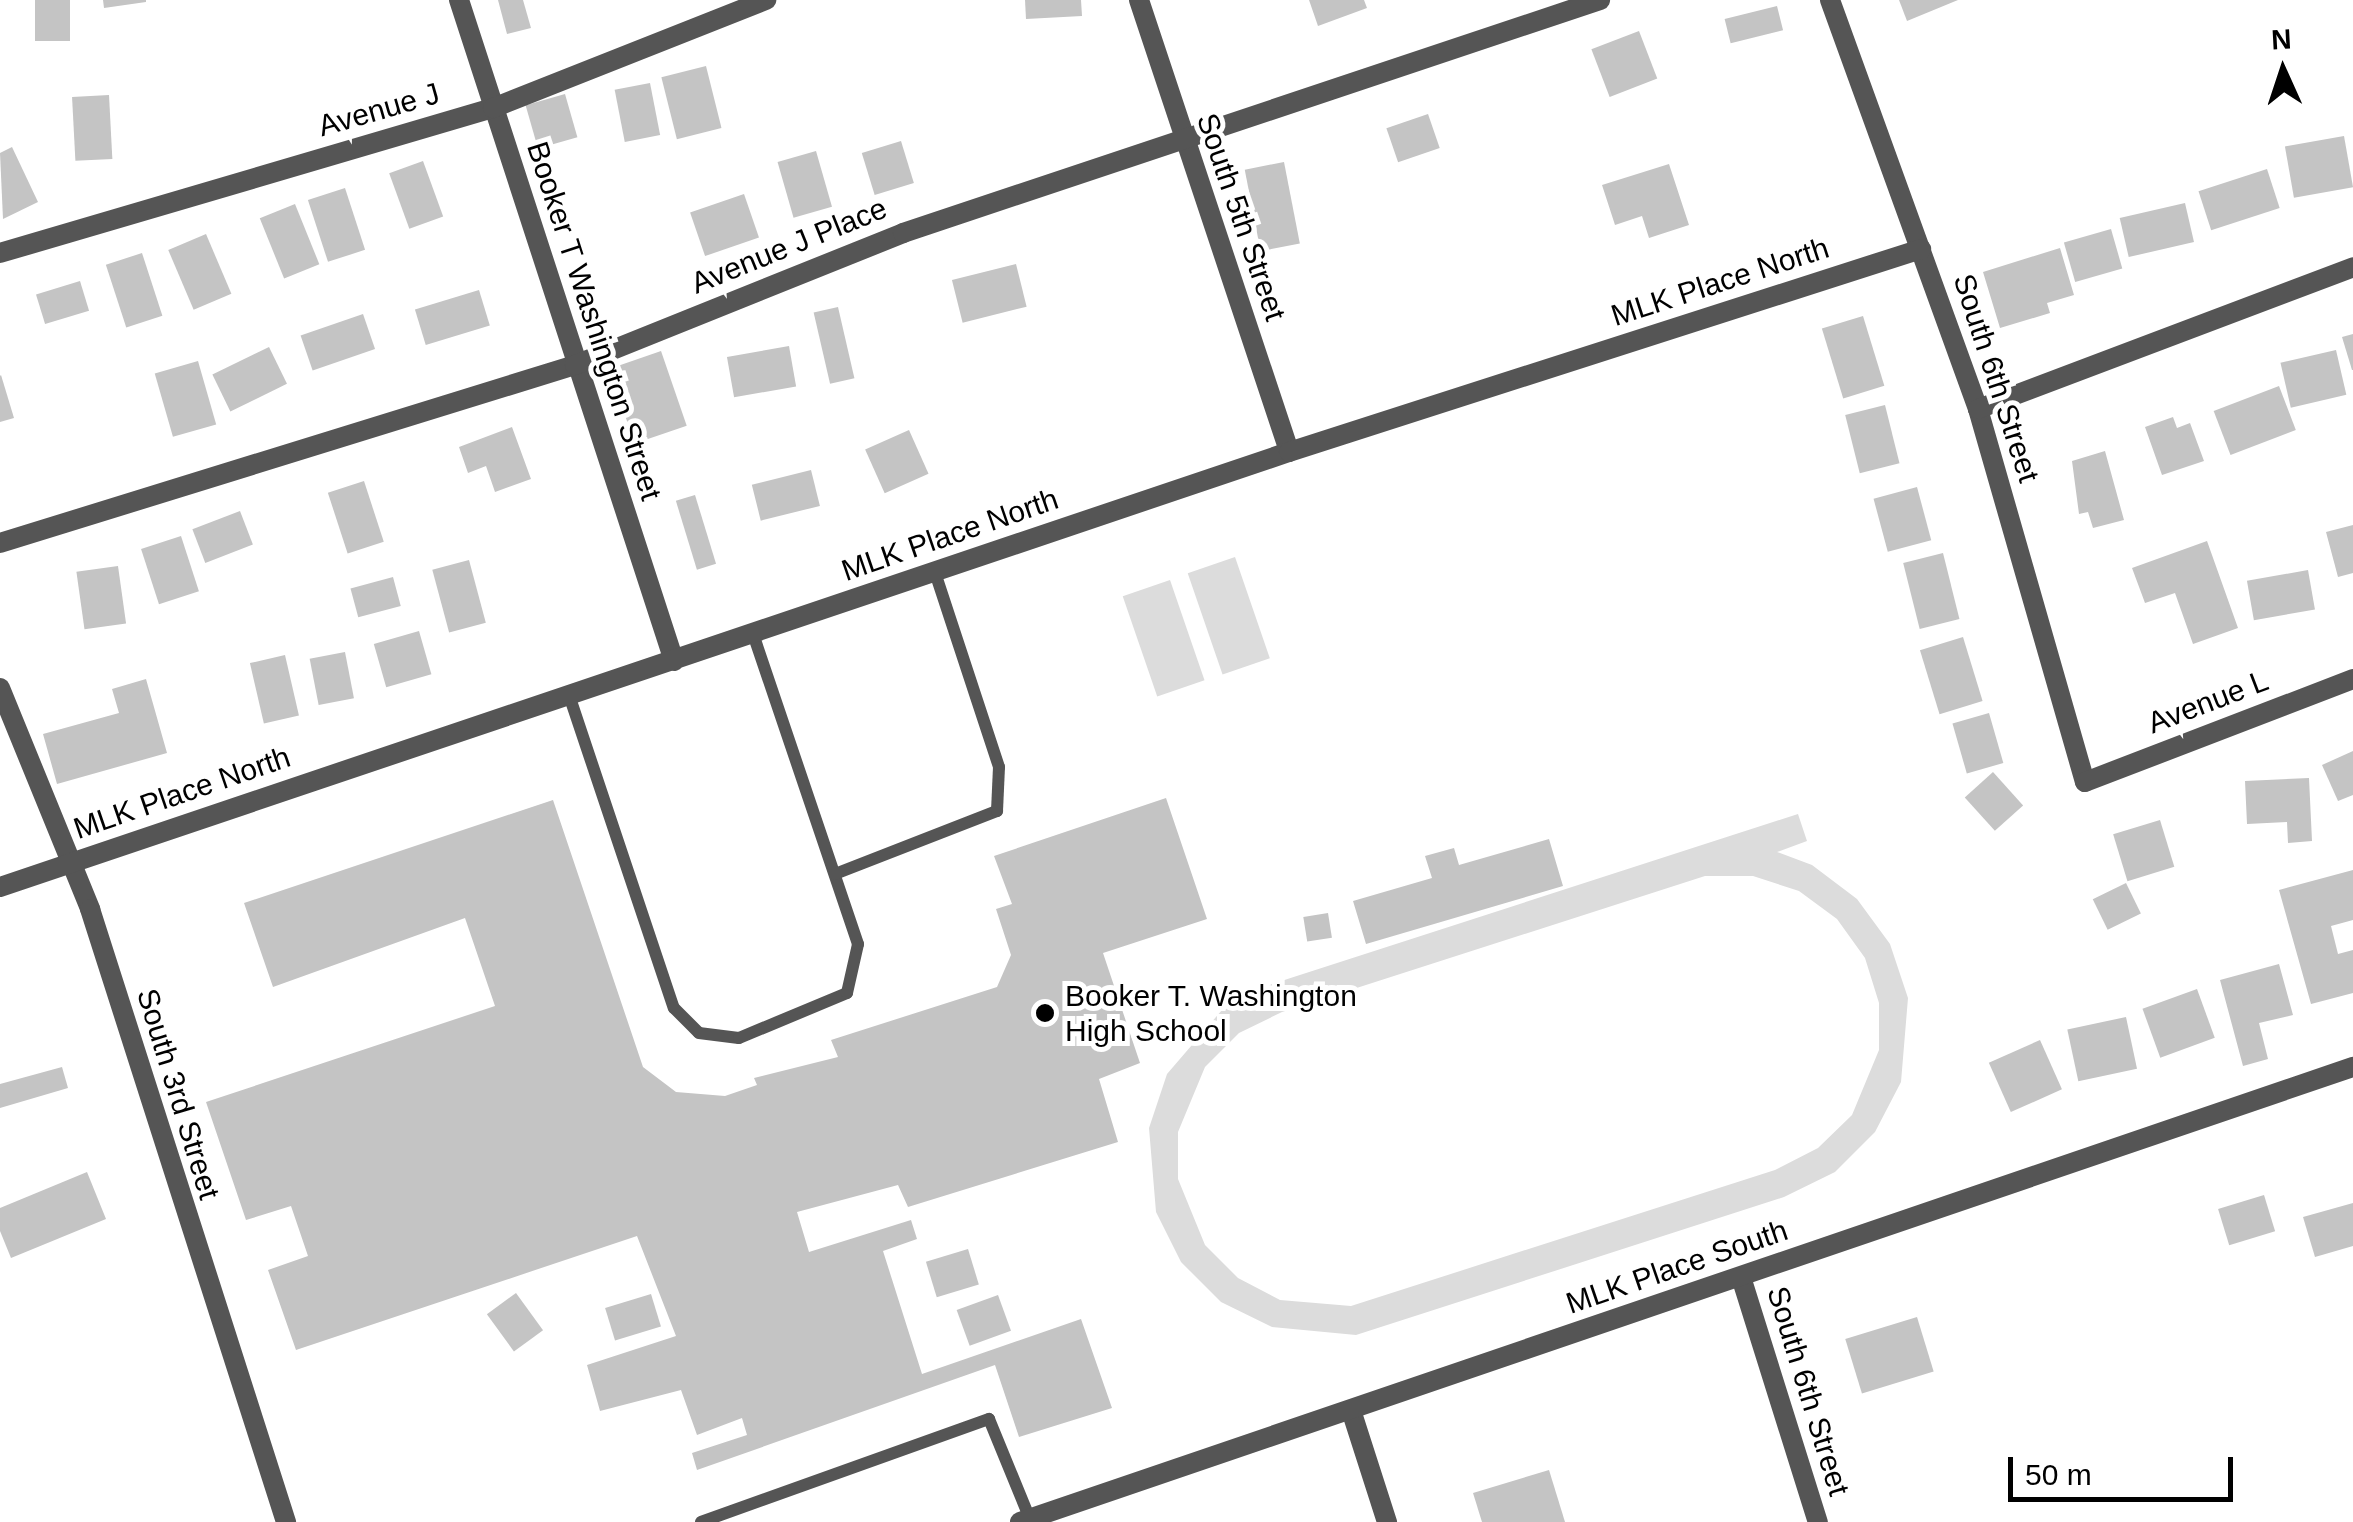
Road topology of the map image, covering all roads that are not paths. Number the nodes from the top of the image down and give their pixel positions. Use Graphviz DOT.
graph roads {
  1 [pos="459,0"];
  2 [pos="766,0"];
  3 [pos="1139,0"];
  4 [pos="1600,0"];
  5 [pos="1830,0"];
  6 [pos="493,108"];
  7 [pos="1184,141"];
  8 [pos="1922,248"];
  9 [pos="0,253"];
  10 [pos="2353,267"];
  11 [pos="575,365"];
  12 [pos="1978,409"];
  13 [pos="1289,452"];
  14 [pos="0,543"];
  15 [pos="935,572"];
  16 [pos="753,634"];
  17 [pos="674,661"];
  18 [pos="2353,679"];
  19 [pos="0,688"];
  20 [pos="569,695"];
  21 [pos="2085,782"];
  22 [pos="68,863"];
  23 [pos="835,874"];
  24 [pos="0,887"];
  25 [pos="2353,1067"];
  26 [pos="1741,1278"];
  27 [pos="1350,1410"];
  28 [pos="1025,1520"];
  29 [pos="286,1522"];
  30 [pos="701,1522"];
  31 [pos="1387,1522"];
  32 [pos="1818,1522"];
  1 -- 6 [label="street, Booker T Washington Street"];
  2 -- 6 [label="street, Avenue J"];
  3 -- 7 [label="street, South 5th Street"];
  4 -- 7 [label="street, Avenue J Place"];
  5 -- 8 [label="street, South 6th Street"];
  6 -- 9 [label="street, Avenue J"];
  6 -- 11 [label="street, Booker T Washington Street"];
  7 -- 11 [label="street, Avenue J Place"];
  7 -- 13 [label="street, South 5th Street"];
  8 -- 12 [label="street, South 6th Street"];
  8 -- 13 [label="street, MLK Place North"];
  10 -- 12 [label="street"];
  11 -- 14 [label="street, Avenue J Place"];
  11 -- 17 [label="street, Booker T Washington Street"];
  12 -- 21 [label="street, South 6th Street"];
  13 -- 15 [label="street, MLK Place North"];
  15 -- 16 [label="street, MLK Place North"];
  15 -- 23 [label="lane"];
  16 -- 17 [label="street, MLK Place North"];
  16 -- 23 [label="lane"];
  17 -- 20 [label="street, MLK Place North"];
  18 -- 21 [label="street, Avenue L"];
  19 -- 22 [label="street, South 3rd Street"];
  20 -- 22 [label="street, MLK Place North"];
  20 -- 23 [label="lane"];
  22 -- 24 [label="street, MLK Place North"];
  22 -- 29 [label="street, South 3rd Street"];
  25 -- 26 [label="street, MLK Place South"];
  26 -- 27 [label="street, MLK Place South"];
  26 -- 32 [label="street, South 6th Street"];
  27 -- 28 [label="street, MLK Place South"];
  27 -- 31 [label="street"];
  28 -- 30 [label="lane"];
}
